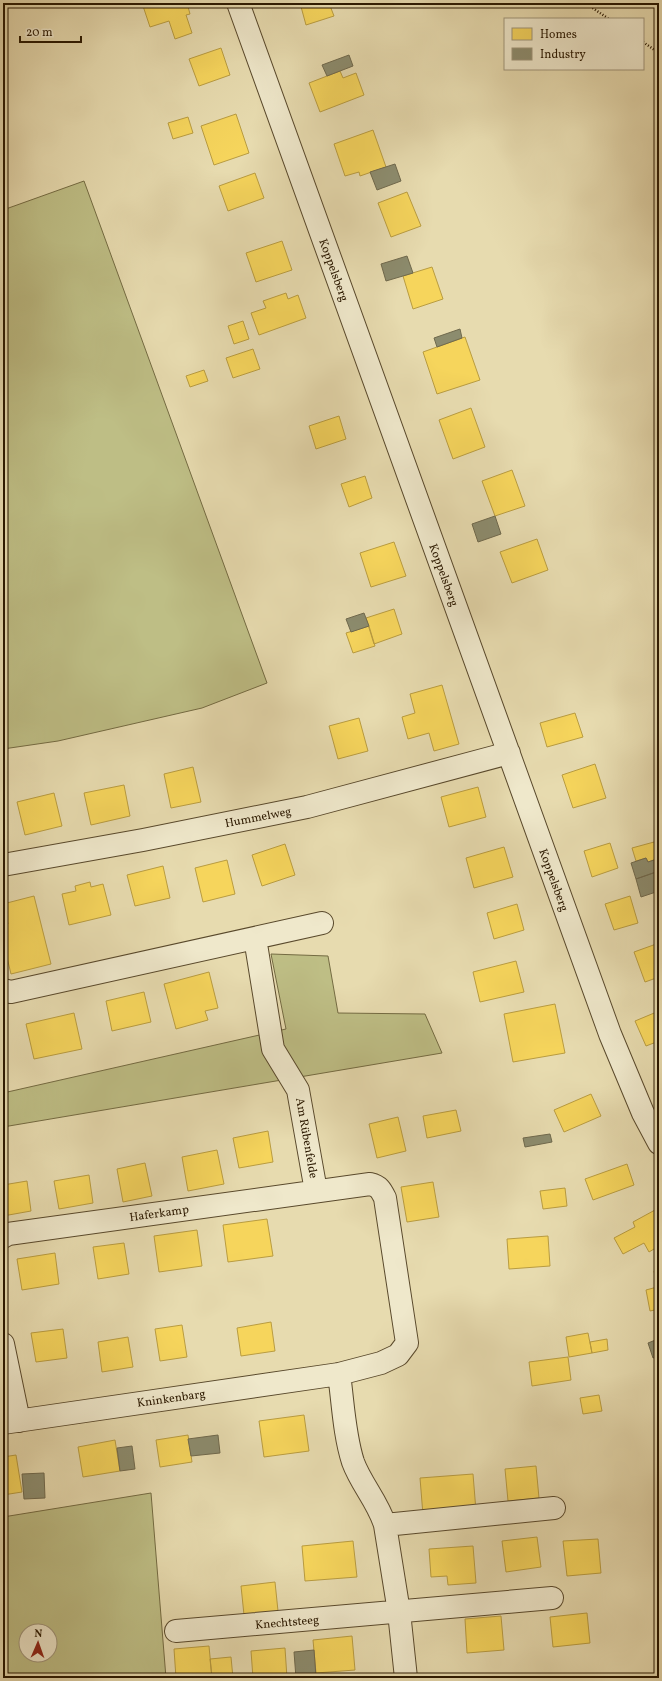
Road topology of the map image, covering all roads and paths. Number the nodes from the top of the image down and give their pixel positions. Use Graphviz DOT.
graph roads {
  1 [pos="238,3"];
  2 [pos="585,3"];
  3 [pos="607,18"];
  4 [pos="644,43"];
  5 [pos="659,53"];
  6 [pos="509,753"];
  7 [pos="3,865"];
  8 [pos="322,923"];
  9 [pos="255,938"];
  10 [pos="3,990"];
  11 [pos="659,1143"];
  12 [pos="316,1191"];
  13 [pos="3,1237"];
  14 [pos="3,1344"];
  15 [pos="363,1367"];
  16 [pos="339,1374"];
  17 [pos="11,1422"];
  18 [pos="554,1508"];
  19 [pos="385,1525"];
  20 [pos="552,1598"];
  21 [pos="398,1612"];
  22 [pos="176,1631"];
  23 [pos="406,1678"];
  1 -- 6 [label="street, Koppelsberg"];
  2 -- 3 [label="path"];
  4 -- 5 [label="path"];
  6 -- 7 [label="street, Hummelweg"];
  6 -- 11 [label="street, Koppelsberg"];
  8 -- 9 [label="street"];
  9 -- 10 [label="street"];
  9 -- 12 [label="street, Am Rübenfelde"];
  12 -- 13 [label="street, Haferkamp"];
  12 -- 15 [label="street, Am Rübenfelde"];
  14 -- 17 [label="street"];
  15 -- 16 [label="street, Kninkenbarg"];
  16 -- 17 [label="street, Kninkenbarg"];
  16 -- 19 [label="street"];
  18 -- 19 [label="street"];
  19 -- 21 [label="street"];
  20 -- 21 [label="street, Knechtsteeg"];
  21 -- 22 [label="street, Knechtsteeg"];
  21 -- 23 [label="street"];
}
